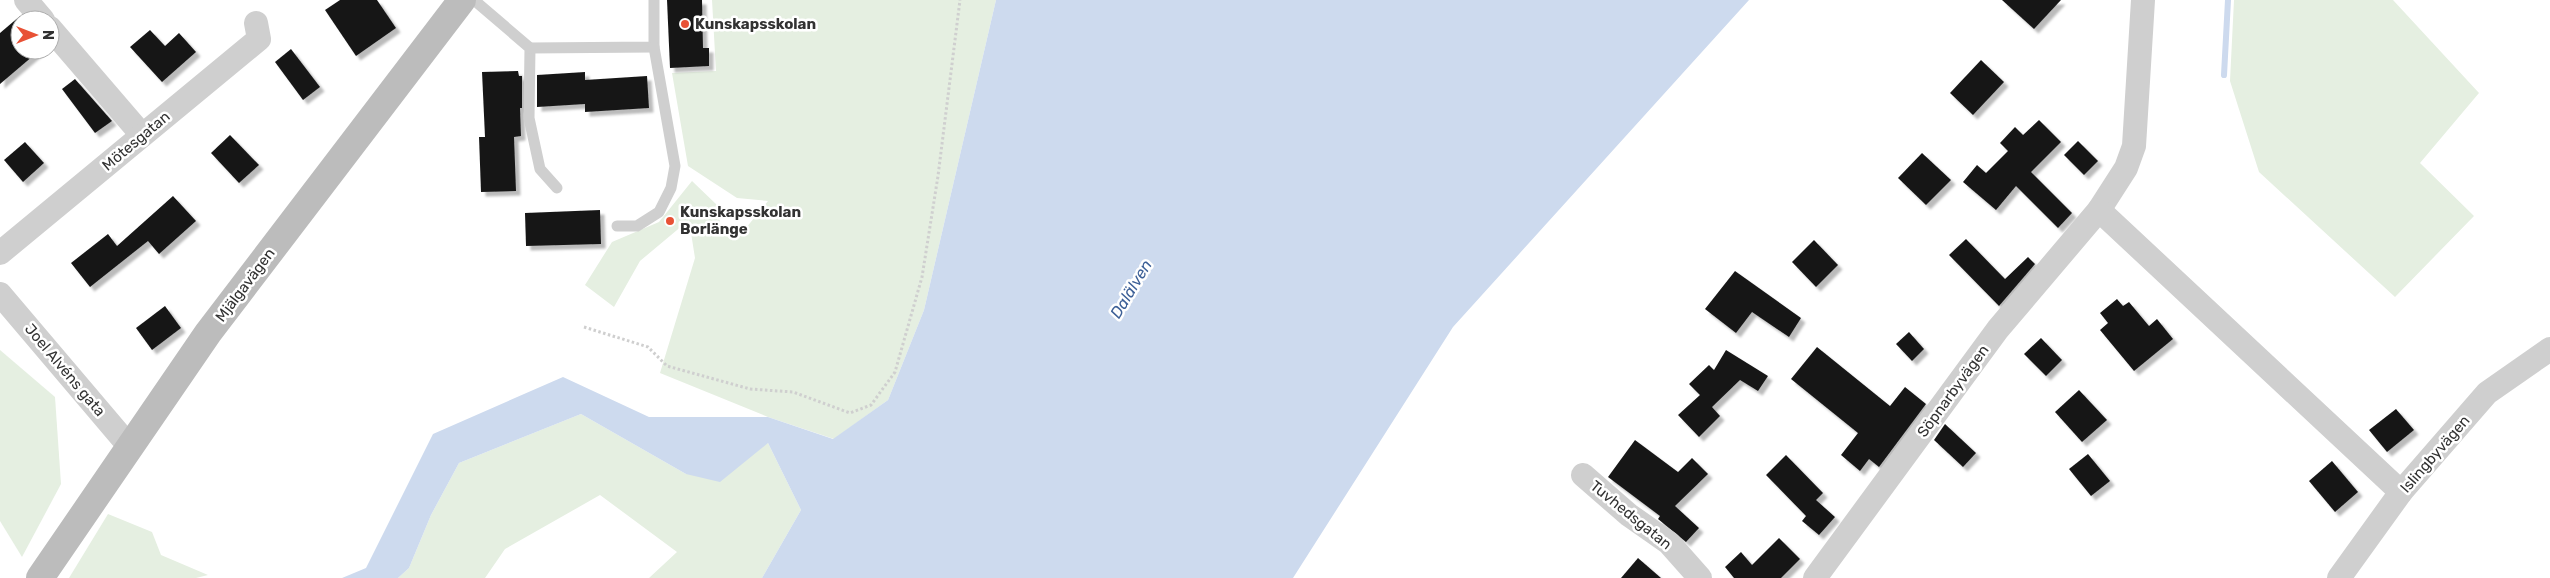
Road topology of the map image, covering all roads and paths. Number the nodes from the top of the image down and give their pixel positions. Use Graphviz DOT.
graph roads {
  1 [pos="26,0"];
  2 [pos="462,0"];
  3 [pos="474,0"];
  4 [pos="654,0"];
  5 [pos="959,0"];
  6 [pos="2143,0"];
  7 [pos="34,10"];
  8 [pos="256,23"];
  9 [pos="60,40"];
  10 [pos="654,47"];
  11 [pos="530,48"];
  12 [pos="142,136"];
  13 [pos="557,188"];
  14 [pos="2099,210"];
  15 [pos="617,226"];
  16 [pos="0,253"];
  17 [pos="0,294"];
  18 [pos="584,327"];
  19 [pos="2550,349"];
  20 [pos="129,446"];
  21 [pos="1582,475"];
  22 [pos="2401,492"];
  23 [pos="40,578"];
  24 [pos="1700,578"];
  25 [pos="1815,578"];
  26 [pos="2339,578"];
  1 -- 7 [label="street"];
  2 -- 20 [label="street, Mjälgavägen"];
  3 -- 11 [label="lane"];
  4 -- 10 [label="lane"];
  5 -- 18 [label="path"];
  6 -- 14 [label="street, Söpnarbyvägen"];
  8 -- 12 [label="street, Mötesgatan"];
  9 -- 12 [label="street"];
  10 -- 11 [label="lane"];
  10 -- 15 [label="lane"];
  11 -- 13 [label="lane"];
  12 -- 16 [label="street, Mötesgatan"];
  14 -- 22 [label="street"];
  14 -- 25 [label="street, Söpnarbyvägen"];
  17 -- 20 [label="street, Joel Alvéns gata"];
  19 -- 22 [label="street, Islingbyvägen"];
  20 -- 23 [label="street, Mjälgavägen"];
  21 -- 24 [label="street, Tuvhedsgatan"];
  22 -- 26 [label="street, Islingbyvägen"];
}
